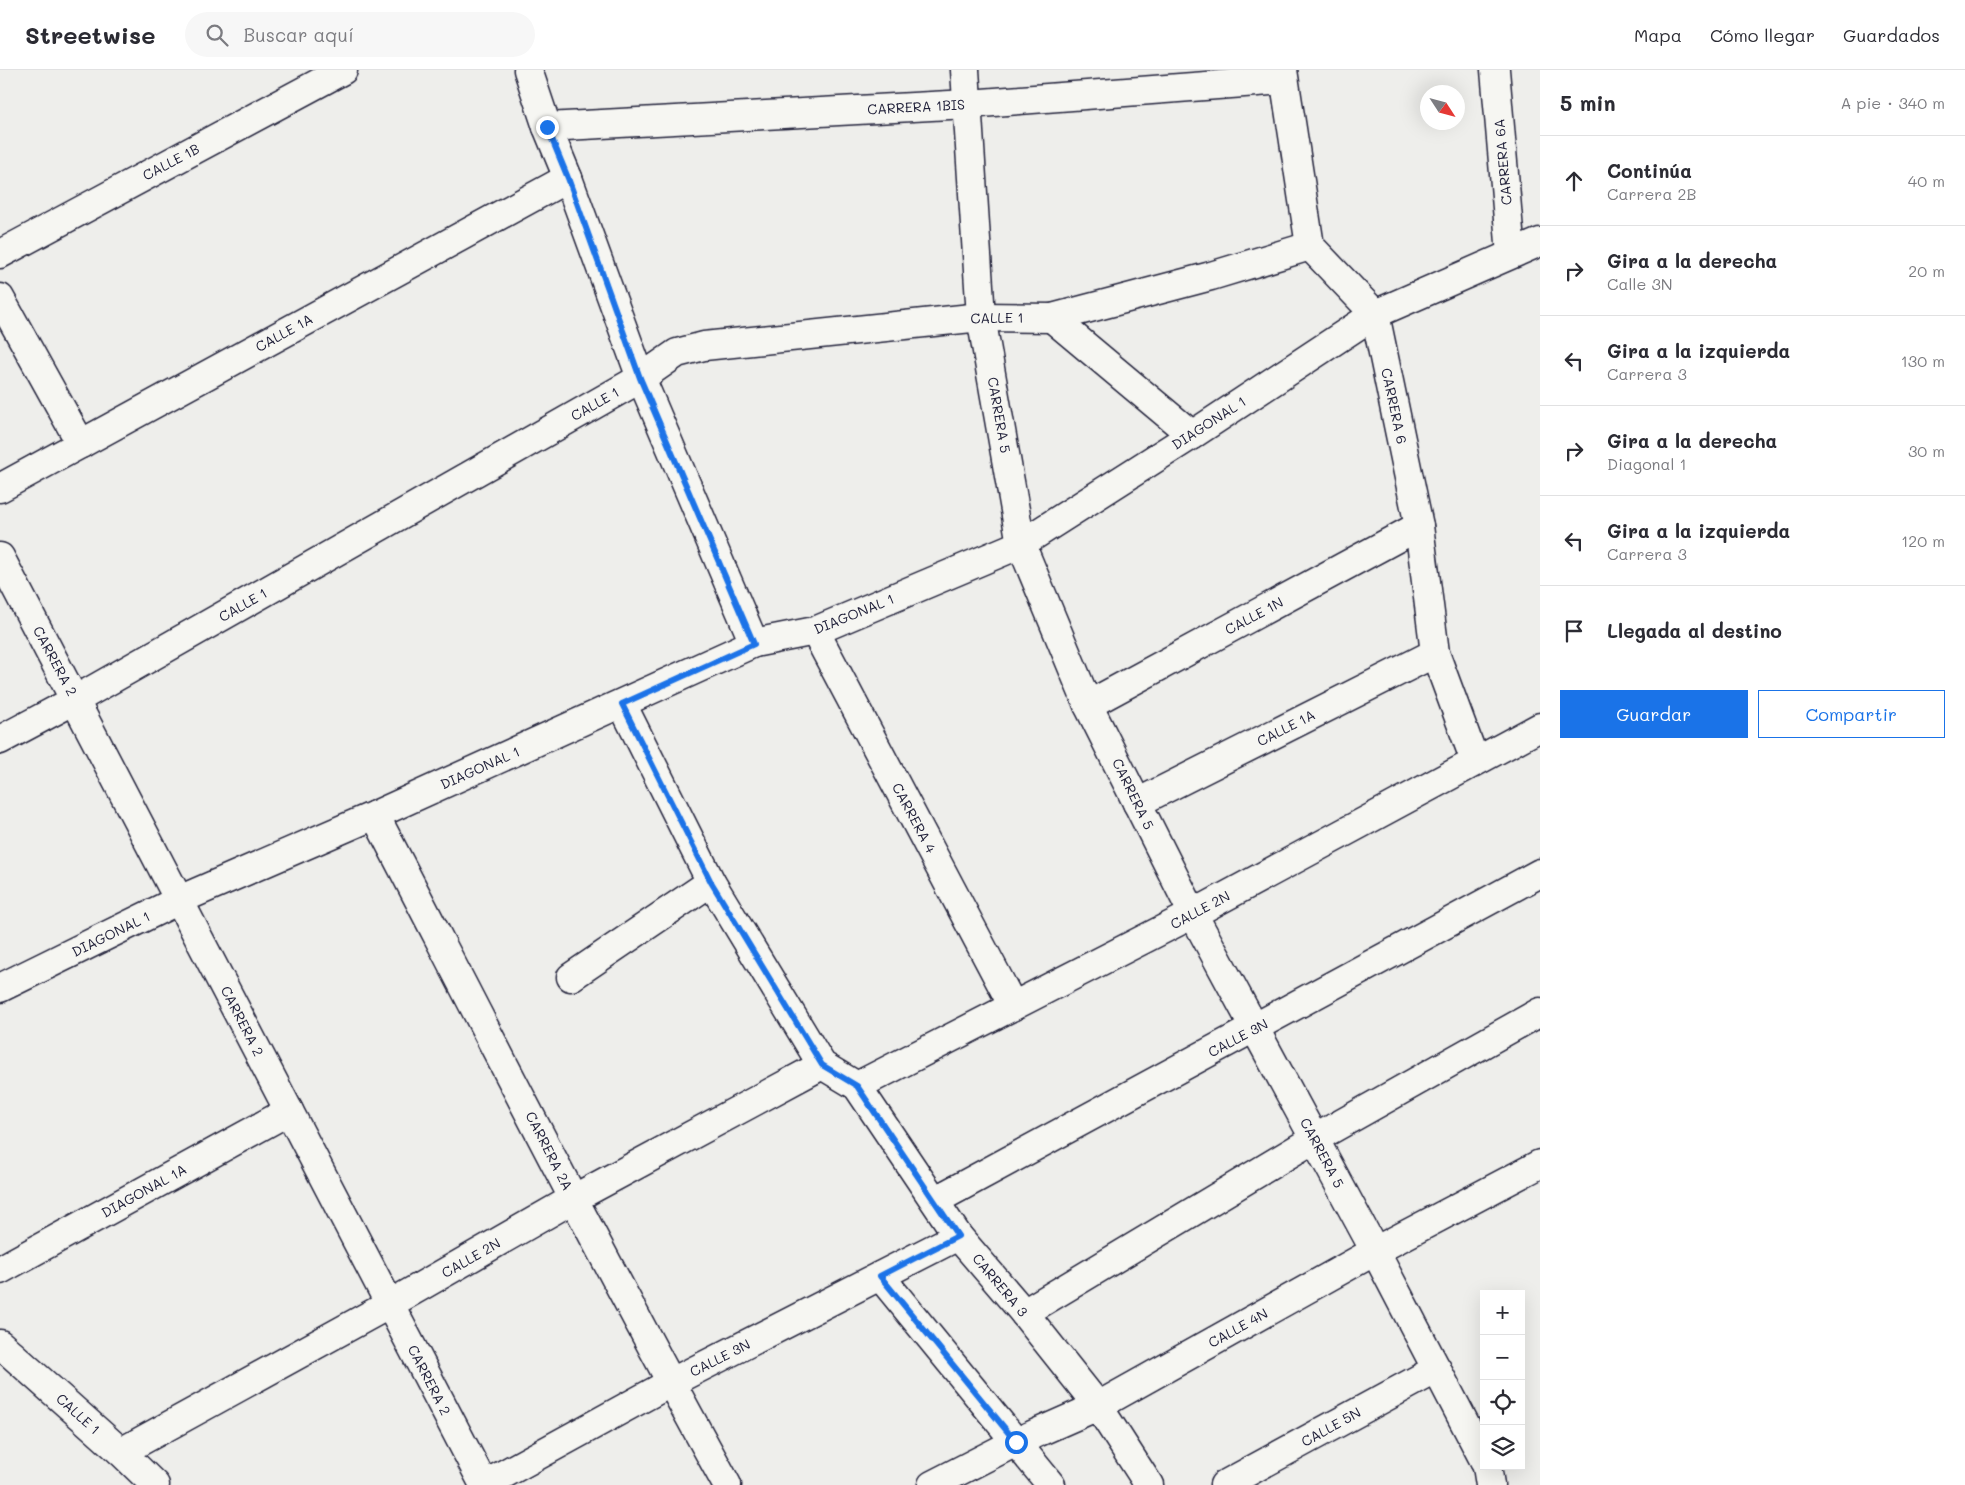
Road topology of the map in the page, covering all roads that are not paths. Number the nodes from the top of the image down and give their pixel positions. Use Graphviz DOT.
graph roads {
  1 [pos="343,70"];
  2 [pos="528,70"];
  3 [pos="965,70"];
  4 [pos="1494,70"];
  5 [pos="1284,75"];
  6 [pos="968,104"];
  7 [pos="547,127"];
  8 [pos="568,178"];
  9 [pos="1540,242"];
  10 [pos="1310,246"];
  11 [pos="0,254"];
  12 [pos="1511,254"];
  13 [pos="0,298"];
  14 [pos="1375,314"];
  15 [pos="982,317"];
  16 [pos="1052,318"];
  17 [pos="640,378"];
  18 [pos="1192,435"];
  19 [pos="80,444"];
  20 [pos="0,488"];
  21 [pos="1419,526"];
  22 [pos="1022,544"];
  23 [pos="0,557"];
  24 [pos="815,631"];
  25 [pos="754,644"];
  26 [pos="1435,652"];
  27 [pos="75,700"];
  28 [pos="622,704"];
  29 [pos="1088,705"];
  30 [pos="1540,727"];
  31 [pos="0,740"];
  32 [pos="1475,761"];
  33 [pos="1137,803"];
  34 [pos="375,815"];
  35 [pos="1540,874"];
  36 [pos="711,882"];
  37 [pos="179,900"];
  38 [pos="1193,914"];
  39 [pos="571,977"];
  40 [pos="0,988"];
  41 [pos="1013,1006"];
  42 [pos="1540,1012"];
  43 [pos="1255,1029"];
  44 [pos="822,1065"];
  45 [pos="857,1086"];
  46 [pos="288,1111"];
  47 [pos="1314,1139"];
  48 [pos="1540,1164"];
  49 [pos="573,1199"];
  50 [pos="936,1200"];
  51 [pos="958,1236"];
  52 [pos="1375,1251"];
  53 [pos="0,1270"];
  54 [pos="880,1276"];
  55 [pos="390,1304"];
  56 [pos="1024,1313"];
  57 [pos="0,1344"];
  58 [pos="1437,1369"];
  59 [pos="670,1383"];
  60 [pos="1098,1406"];
  61 [pos="1016,1442"];
  62 [pos="121,1452"];
  63 [pos="1480,1452"];
  64 [pos="1488,1470"];
  65 [pos="155,1485"];
  66 [pos="484,1485"];
  67 [pos="726,1485"];
  68 [pos="932,1485"];
  69 [pos="1051,1485"];
  70 [pos="1150,1485"];
  71 [pos="1224,1485"];
  72 [pos="1490,1485"];
  1 -- 11 [label="street, CALLE 1B"];
  2 -- 7 [label="street"];
  3 -- 6 [label="street, CARRERA 5"];
  4 -- 12 [label="street, CARRERA 6A"];
  5 -- 6 [label="street, CARRERA 1BIS"];
  5 -- 10 [label="street"];
  6 -- 7 [label="street, CARRERA 1BIS"];
  6 -- 15 [label="street, CARRERA 5"];
  7 -- 8 [label="street"];
  8 -- 17 [label="street"];
  8 -- 19 [label="street, CALLE 1A"];
  9 -- 12 [label="street, DIAGONAL 1"];
  10 -- 14 [label="street"];
  10 -- 16 [label="street, CALLE 1"];
  12 -- 14 [label="street, DIAGONAL 1"];
  13 -- 19 [label="street"];
  14 -- 18 [label="street, DIAGONAL 1"];
  14 -- 21 [label="street, CARRERA 6"];
  15 -- 16 [label="street, CALLE 1"];
  15 -- 17 [label="street, CALLE 1"];
  15 -- 22 [label="street, CARRERA 5"];
  16 -- 18 [label="street"];
  17 -- 25 [label="street"];
  17 -- 27 [label="street, CALLE 1"];
  18 -- 22 [label="street, DIAGONAL 1"];
  19 -- 20 [label="street, CALLE 1A"];
  21 -- 26 [label="street, CARRERA 6"];
  21 -- 29 [label="street, CALLE 1N"];
  22 -- 24 [label="street, DIAGONAL 1"];
  22 -- 29 [label="street, CARRERA 5"];
  23 -- 27 [label="street, CARRERA 2"];
  24 -- 25 [label="street, DIAGONAL 1"];
  24 -- 41 [label="street, CARRERA 4"];
  25 -- 28 [label="street, DIAGONAL 1"];
  26 -- 32 [label="street, CARRERA 6"];
  26 -- 33 [label="street, CALLE 1A"];
  27 -- 31 [label="street, CALLE 1"];
  27 -- 37 [label="street, CARRERA 2"];
  28 -- 34 [label="street, DIAGONAL 1"];
  28 -- 36 [label="street, CARRERA 3"];
  29 -- 33 [label="street, CARRERA 5"];
  30 -- 32 [label="street, CALLE 2N"];
  32 -- 38 [label="street, CALLE 2N"];
  33 -- 38 [label="street, CARRERA 5"];
  34 -- 37 [label="street, DIAGONAL 1"];
  34 -- 49 [label="street, CARRERA 2A"];
  35 -- 43 [label="street, CALLE 3N"];
  36 -- 39 [label="street"];
  36 -- 44 [label="street, CARRERA 3"];
  37 -- 40 [label="street, DIAGONAL 1"];
  37 -- 46 [label="street, CARRERA 2"];
  38 -- 41 [label="street, CALLE 2N"];
  38 -- 43 [label="street, CARRERA 5"];
  41 -- 45 [label="street, CALLE 2N"];
  42 -- 47 [label="street"];
  43 -- 47 [label="street, CARRERA 5"];
  43 -- 50 [label="street, CALLE 3N"];
  44 -- 45 [label="street, CARRERA 3"];
  44 -- 49 [label="street, CALLE 2N"];
  45 -- 50 [label="street, CARRERA 3"];
  46 -- 53 [label="street, DIAGONAL 1A"];
  46 -- 55 [label="street, CARRERA 2"];
  47 -- 52 [label="street, CARRERA 5"];
  47 -- 56 [label="street"];
  48 -- 52 [label="street, CALLE 4N"];
  49 -- 55 [label="street, CALLE 2N"];
  49 -- 59 [label="street, CARRERA 2A"];
  50 -- 51 [label="street, CARRERA 3"];
  51 -- 54 [label="street, CALLE 3N"];
  51 -- 56 [label="street, CARRERA 3"];
  52 -- 58 [label="street, CARRERA 5"];
  52 -- 60 [label="street, CALLE 4N"];
  54 -- 59 [label="street, CALLE 3N"];
  54 -- 61 [label="street"];
  55 -- 62 [label="street, CALLE 2N"];
  55 -- 66 [label="street, CARRERA 2"];
  56 -- 60 [label="street, CARRERA 3"];
  57 -- 62 [label="street, CALLE 1"];
  58 -- 63 [label="street, CARRERA 5"];
  58 -- 71 [label="street, CALLE 5N"];
  59 -- 66 [label="street, CALLE 3N"];
  59 -- 67 [label="street, CARRERA 2A"];
  60 -- 61 [label="street, CALLE 4N"];
  60 -- 70 [label="street, CARRERA 3"];
  61 -- 68 [label="street, CALLE 4N"];
  61 -- 69 [label="street"];
  62 -- 65 [label="street, CALLE 1"];
  64 -- 72 [label="street"];
}
